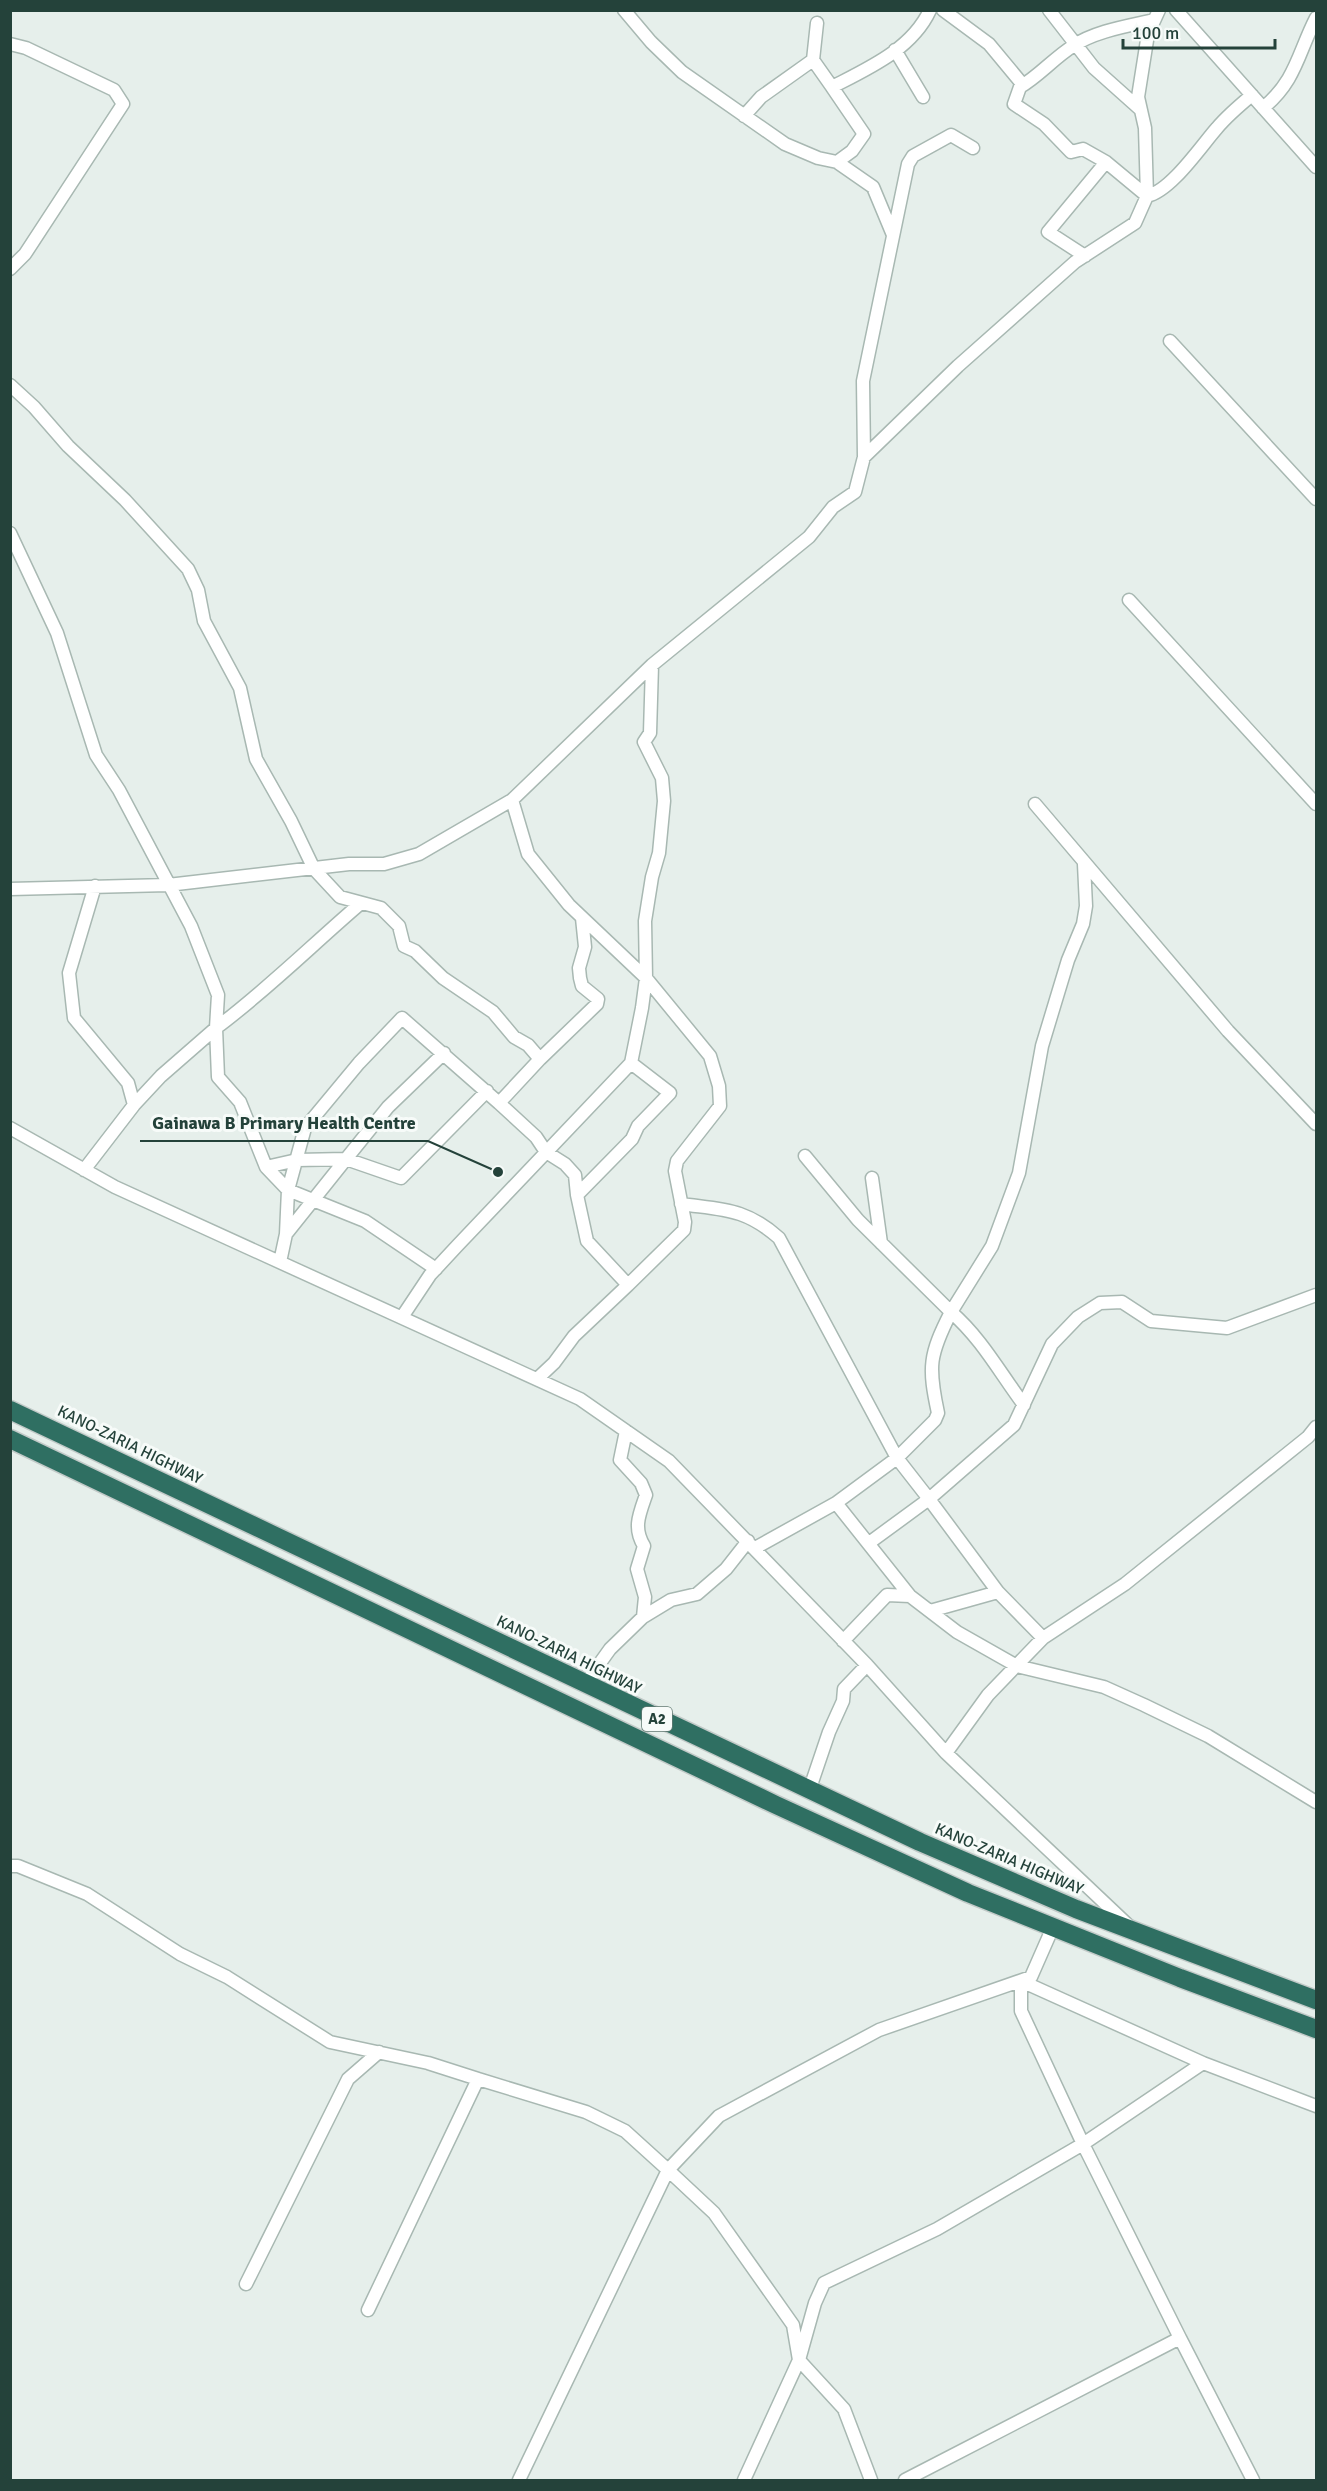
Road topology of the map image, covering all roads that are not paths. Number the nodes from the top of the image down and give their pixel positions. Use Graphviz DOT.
graph roads {
  1 [pos="624,10"];
  2 [pos="930,10"];
  3 [pos="943,10"];
  4 [pos="1049,10"];
  5 [pos="1176,10"];
  6 [pos="1156,15"];
  7 [pos="1317,18"];
  8 [pos="817,23"];
  9 [pos="10,44"];
  10 [pos="1075,44"];
  11 [pos="896,50"];
  12 [pos="813,60"];
  13 [pos="1023,85"];
  14 [pos="832,87"];
  15 [pos="1252,95"];
  16 [pos="923,97"];
  17 [pos="1263,108"];
  18 [pos="1142,110"];
  19 [pos="744,116"];
  20 [pos="973,148"];
  21 [pos="1311,153"];
  22 [pos="837,162"];
  23 [pos="1106,162"];
  24 [pos="1317,167"];
  25 [pos="1147,196"];
  26 [pos="893,236"];
  27 [pos="1085,256"];
  28 [pos="10,268"];
  29 [pos="1170,341"];
  30 [pos="10,386"];
  31 [pos="864,457"];
  32 [pos="1317,499"];
  33 [pos="10,533"];
  34 [pos="1129,600"];
  35 [pos="652,664"];
  36 [pos="512,800"];
  37 [pos="1035,804"];
  38 [pos="1317,804"];
  39 [pos="1084,864"];
  40 [pos="314,869"];
  41 [pos="168,885"];
  42 [pos="95,886"];
  43 [pos="10,889"];
  44 [pos="361,903"];
  45 [pos="582,918"];
  46 [pos="646,978"];
  47 [pos="216,1028"];
  48 [pos="444,1053"];
  49 [pos="540,1059"];
  50 [pos="632,1063"];
  51 [pos="487,1091"];
  52 [pos="499,1102"];
  53 [pos="134,1105"];
  54 [pos="1317,1124"];
  55 [pos="10,1128"];
  56 [pos="546,1152"];
  57 [pos="805,1156"];
  58 [pos="346,1159"];
  59 [pos="297,1160"];
  60 [pos="267,1167"];
  61 [pos="84,1170"];
  62 [pos="872,1178"];
  63 [pos="288,1190"];
  64 [pos="577,1195"];
  65 [pos="313,1200"];
  66 [pos="681,1204"];
  67 [pos="286,1234"];
  68 [pos="880,1244"];
  69 [pos="280,1262"];
  70 [pos="436,1269"];
  71 [pos="628,1285"];
  72 [pos="1317,1295"];
  73 [pos="951,1312"];
  74 [pos="402,1317"];
  75 [pos="537,1379"];
  76 [pos="1024,1405"];
  77 [pos="10,1410"];
  78 [pos="1317,1427"];
  79 [pos="626,1431"];
  80 [pos="10,1439"];
  81 [pos="1312,1439"];
  82 [pos="897,1458"];
  83 [pos="929,1499"];
  84 [pos="836,1503"];
  85 [pos="868,1543"];
  86 [pos="751,1545"];
  87 [pos="998,1592"];
  88 [pos="910,1596"];
  89 [pos="930,1611"];
  90 [pos="642,1617"];
  91 [pos="1043,1638"];
  92 [pos="843,1641"];
  93 [pos="867,1665"];
  94 [pos="1017,1666"];
  95 [pos="585,1684"];
  96 [pos="946,1753"];
  97 [pos="809,1791"];
  98 [pos="1317,1802"];
  99 [pos="10,1866"];
  100 [pos="1053,1927"];
  101 [pos="1132,1929"];
  102 [pos="1021,1981"];
  103 [pos="1317,2000"];
  104 [pos="1317,2029"];
  105 [pos="380,2052"];
  106 [pos="1203,2063"];
  107 [pos="478,2079"];
  108 [pos="1317,2106"];
  109 [pos="1083,2144"];
  110 [pos="668,2170"];
  111 [pos="246,2284"];
  112 [pos="368,2310"];
  113 [pos="1180,2338"];
  114 [pos="799,2360"];
  115 [pos="519,2481"];
  116 [pos="744,2481"];
  117 [pos="872,2481"];
  118 [pos="905,2481"];
  119 [pos="1253,2481"];
  1 -- 19 [label="street"];
  2 -- 11 [label="street"];
  3 -- 13 [label="street"];
  4 -- 10 [label="street"];
  5 -- 15 [label="street"];
  6 -- 10 [label="street"];
  6 -- 18 [label="street"];
  7 -- 17 [label="street"];
  8 -- 12 [label="street"];
  9 -- 28 [label="street"];
  10 -- 13 [label="street"];
  10 -- 18 [label="street"];
  11 -- 14 [label="street"];
  11 -- 16 [label="street"];
  12 -- 14 [label="street"];
  12 -- 19 [label="street"];
  13 -- 23 [label="street"];
  14 -- 22 [label="street"];
  15 -- 17 [label="street"];
  15 -- 25 [label="street"];
  17 -- 21 [label="street"];
  18 -- 25 [label="street"];
  19 -- 22 [label="street"];
  20 -- 26 [label="street"];
  21 -- 24 [label="street"];
  22 -- 26 [label="street"];
  23 -- 25 [label="street"];
  23 -- 27 [label="street"];
  25 -- 27 [label="street"];
  26 -- 31 [label="street"];
  27 -- 31 [label="street"];
  29 -- 32 [label="street"];
  30 -- 40 [label="street"];
  31 -- 35 [label="street"];
  33 -- 41 [label="street"];
  34 -- 38 [label="street"];
  35 -- 36 [label="street"];
  35 -- 46 [label="street"];
  36 -- 40 [label="street"];
  36 -- 45 [label="street"];
  37 -- 39 [label="street"];
  39 -- 54 [label="street"];
  39 -- 73 [label="street"];
  40 -- 41 [label="street"];
  40 -- 44 [label="street"];
  41 -- 42 [label="street"];
  41 -- 47 [label="street"];
  42 -- 43 [label="street"];
  42 -- 53 [label="street"];
  44 -- 47 [label="street"];
  44 -- 49 [label="street"];
  45 -- 46 [label="street"];
  45 -- 49 [label="street"];
  46 -- 50 [label="street"];
  46 -- 66 [label="street"];
  47 -- 53 [label="street"];
  47 -- 60 [label="street"];
  48 -- 51 [label="street"];
  48 -- 58 [label="street"];
  48 -- 59 [label="street"];
  49 -- 52 [label="street"];
  50 -- 56 [label="street"];
  50 -- 64 [label="street"];
  51 -- 52 [label="street"];
  51 -- 58 [label="street"];
  52 -- 56 [label="street"];
  53 -- 61 [label="street"];
  55 -- 61 [label="street"];
  56 -- 64 [label="street"];
  56 -- 70 [label="street"];
  57 -- 68 [label="street"];
  58 -- 59 [label="street"];
  58 -- 65 [label="street"];
  59 -- 60 [label="street"];
  59 -- 63 [label="street"];
  60 -- 63 [label="street"];
  61 -- 69 [label="street"];
  62 -- 68 [label="street"];
  63 -- 65 [label="street"];
  63 -- 67 [label="street"];
  64 -- 71 [label="street"];
  65 -- 67 [label="street"];
  65 -- 70 [label="street"];
  66 -- 71 [label="street"];
  66 -- 82 [label="street"];
  67 -- 69 [label="street"];
  68 -- 73 [label="street"];
  69 -- 74 [label="street"];
  70 -- 74 [label="street"];
  71 -- 75 [label="street"];
  72 -- 76 [label="street"];
  73 -- 76 [label="street"];
  73 -- 82 [label="street"];
  74 -- 75 [label="street"];
  75 -- 79 [label="street"];
  76 -- 83 [label="street"];
  77 -- 95 [label="highway, KANO-ZARIA HIGHWAY / A2"];
  78 -- 81 [label="street"];
  79 -- 86 [label="street"];
  79 -- 90 [label="street"];
  80 -- 100 [label="highway, A2"];
  81 -- 91 [label="street"];
  82 -- 83 [label="street"];
  82 -- 84 [label="street"];
  83 -- 85 [label="street"];
  83 -- 87 [label="street"];
  84 -- 85 [label="street"];
  84 -- 86 [label="street"];
  85 -- 88 [label="street"];
  86 -- 90 [label="street"];
  86 -- 92 [label="street"];
  87 -- 89 [label="street"];
  87 -- 91 [label="street"];
  88 -- 89 [label="street"];
  88 -- 92 [label="street"];
  89 -- 94 [label="street"];
  90 -- 95 [label="street"];
  91 -- 94 [label="street"];
  92 -- 93 [label="street"];
  93 -- 96 [label="street"];
  93 -- 97 [label="street"];
  94 -- 96 [label="street"];
  94 -- 98 [label="street"];
  95 -- 97 [label="highway, KANO-ZARIA HIGHWAY / A2"];
  96 -- 101 [label="street"];
  97 -- 101 [label="highway, KANO-ZARIA HIGHWAY / A2"];
  99 -- 105 [label="street"];
  100 -- 102 [label="street"];
  100 -- 104 [label="highway, A2"];
  101 -- 103 [label="highway, KANO-ZARIA HIGHWAY / A2"];
  102 -- 106 [label="street"];
  102 -- 109 [label="street"];
  102 -- 110 [label="street"];
  105 -- 107 [label="street"];
  105 -- 111 [label="street"];
  106 -- 108 [label="street"];
  106 -- 109 [label="street"];
  107 -- 110 [label="street"];
  107 -- 112 [label="street"];
  109 -- 113 [label="street"];
  109 -- 114 [label="street"];
  110 -- 114 [label="street"];
  110 -- 115 [label="street"];
  113 -- 118 [label="street"];
  113 -- 119 [label="street"];
  114 -- 116 [label="street"];
  114 -- 117 [label="street"];
}
